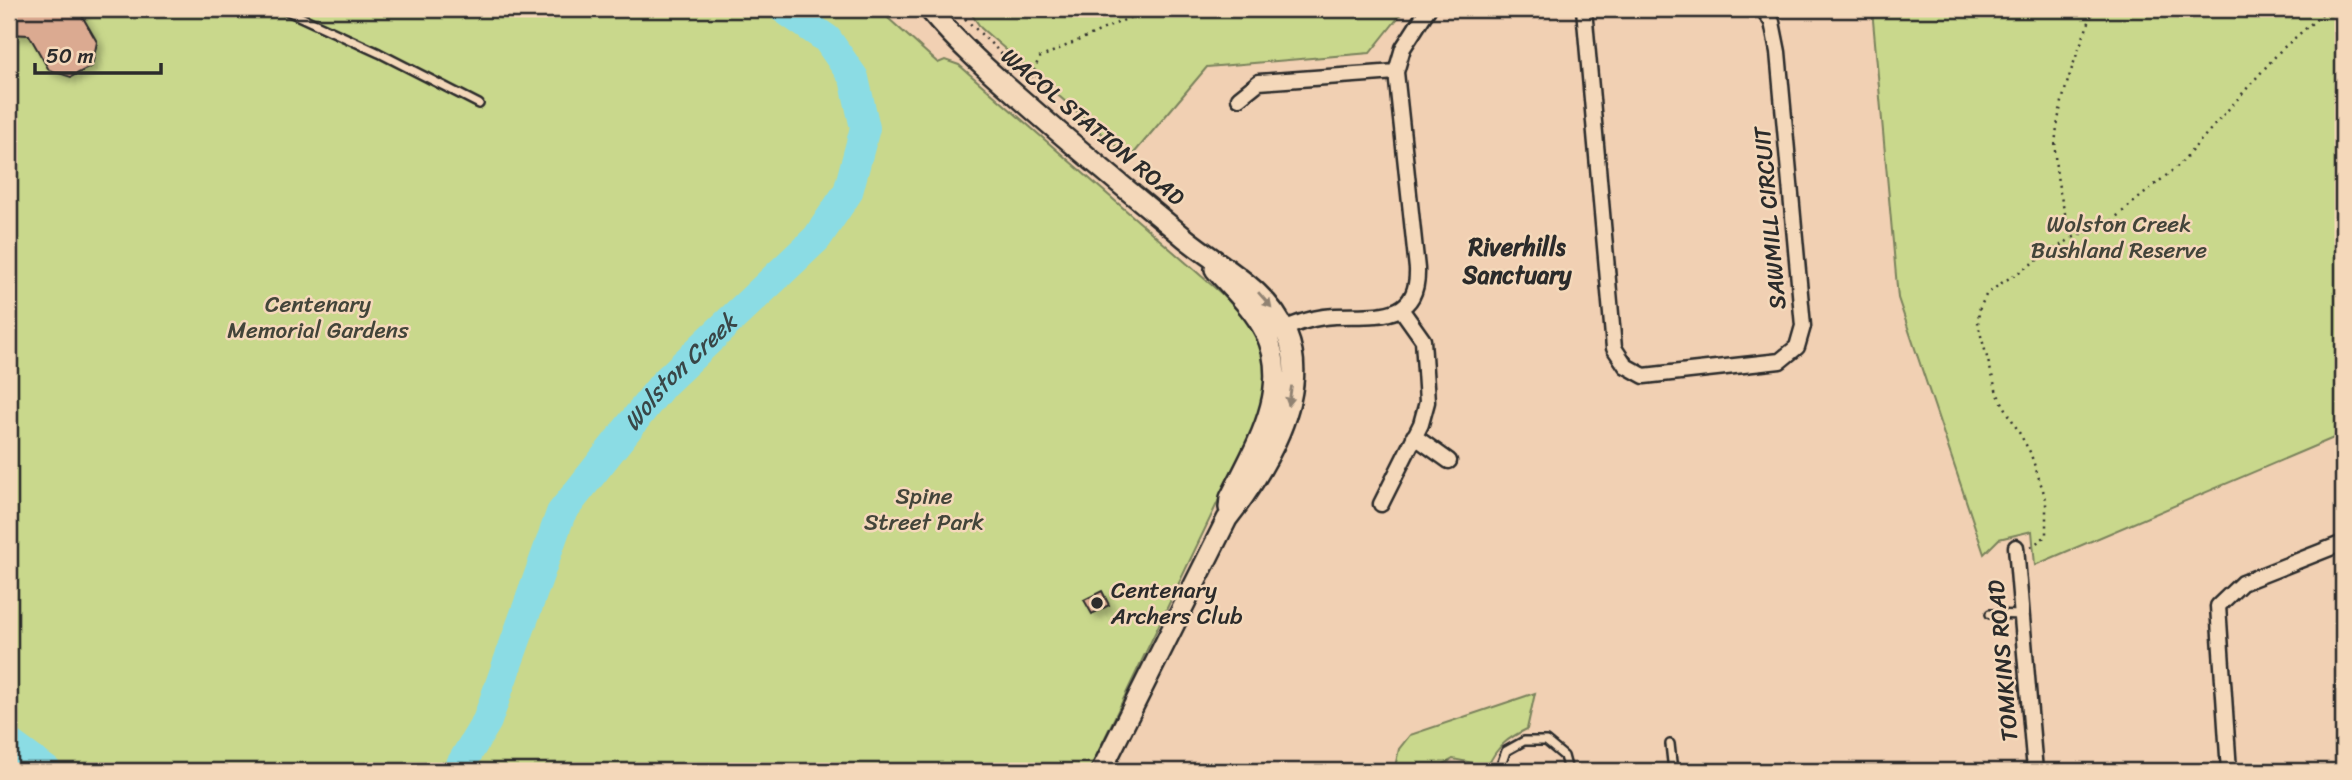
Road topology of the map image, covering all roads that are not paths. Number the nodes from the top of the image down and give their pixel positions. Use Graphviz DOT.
graph roads {
  1 [pos="283,9"];
  2 [pos="929,9"];
  3 [pos="1428,9"];
  4 [pos="1584,9"];
  5 [pos="1763,9"];
  6 [pos="1396,72"];
  7 [pos="1239,98"];
  8 [pos="479,104"];
  9 [pos="1401,309"];
  10 [pos="1275,333"];
  11 [pos="1414,436"];
  12 [pos="1449,461"];
  13 [pos="1381,504"];
  14 [pos="2343,543"];
  15 [pos="2016,554"];
  16 [pos="1990,614"];
  17 [pos="2023,615"];
  18 [pos="1670,744"];
  19 [pos="1101,771"];
  20 [pos="1499,771"];
  21 [pos="1568,771"];
  22 [pos="1673,771"];
  23 [pos="2035,771"];
  24 [pos="2230,771"];
  1 -- 8 [label="lane"];
  2 -- 10 [label="main road, WACOL STATION ROAD"];
  3 -- 6 [label="street"];
  4 -- 5 [label="street, SAWMILL CIRCUIT"];
  6 -- 7 [label="street"];
  6 -- 9 [label="street"];
  9 -- 10 [label="street"];
  9 -- 11 [label="street"];
  10 -- 19 [label="main road, WACOL STATION ROAD"];
  11 -- 12 [label="street"];
  11 -- 13 [label="street"];
  14 -- 24 [label="street"];
  15 -- 17 [label="street, TOMKINS ROAD"];
  16 -- 17 [label="lane"];
  17 -- 23 [label="street, TOMKINS ROAD"];
  18 -- 22 [label="lane"];
  20 -- 21 [label="lane"];
}
